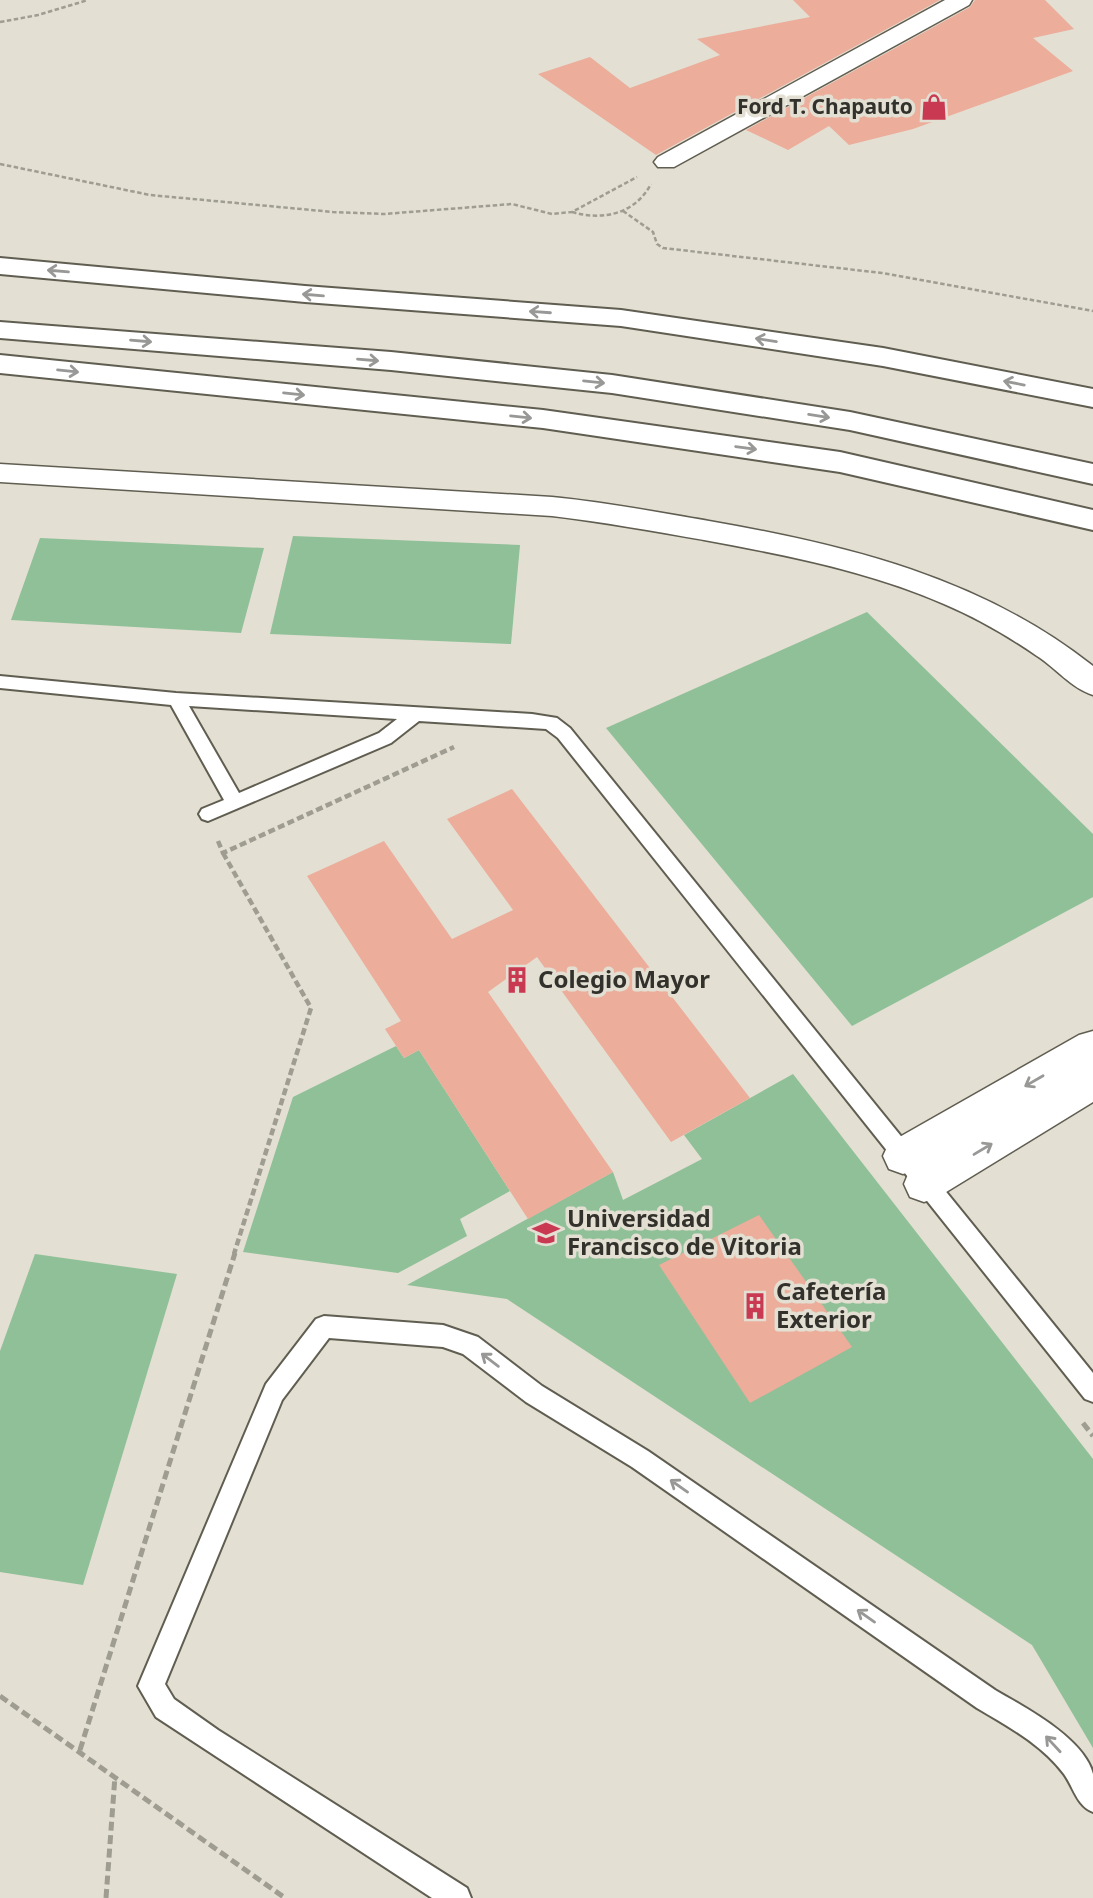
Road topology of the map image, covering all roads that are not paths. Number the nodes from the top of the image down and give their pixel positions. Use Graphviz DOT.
graph roads {
  1 [pos="961,0"];
  2 [pos="659,166"];
  3 [pos="0,266"];
  4 [pos="0,330"];
  5 [pos="0,364"];
  6 [pos="1089,398"];
  7 [pos="0,473"];
  8 [pos="1093,474"];
  9 [pos="1093,520"];
  10 [pos="0,682"];
  11 [pos="1093,683"];
  12 [pos="176,699"];
  13 [pos="416,714"];
  14 [pos="235,803"];
  15 [pos="208,814"];
  16 [pos="1093,1046"];
  17 [pos="1093,1082"];
  18 [pos="914,1170"];
  19 [pos="1093,1391"];
  20 [pos="1093,1799"];
  21 [pos="457,1898"];
  1 -- 2 [label="street"];
  6 -- 3 [label="highway, one-way"];
  4 -- 8 [label="highway, one-way"];
  5 -- 9 [label="highway, one-way"];
  7 -- 11 [label="street"];
  10 -- 12 [label="lane"];
  12 -- 13 [label="lane"];
  12 -- 14 [label="lane"];
  13 -- 14 [label="lane"];
  13 -- 18 [label="lane"];
  14 -- 15 [label="lane"];
  16 -- 18 [label="street, one-way"];
  18 -- 17 [label="street, one-way"];
  18 -- 19 [label="lane"];
  20 -- 21 [label="lane, one-way"];
}
